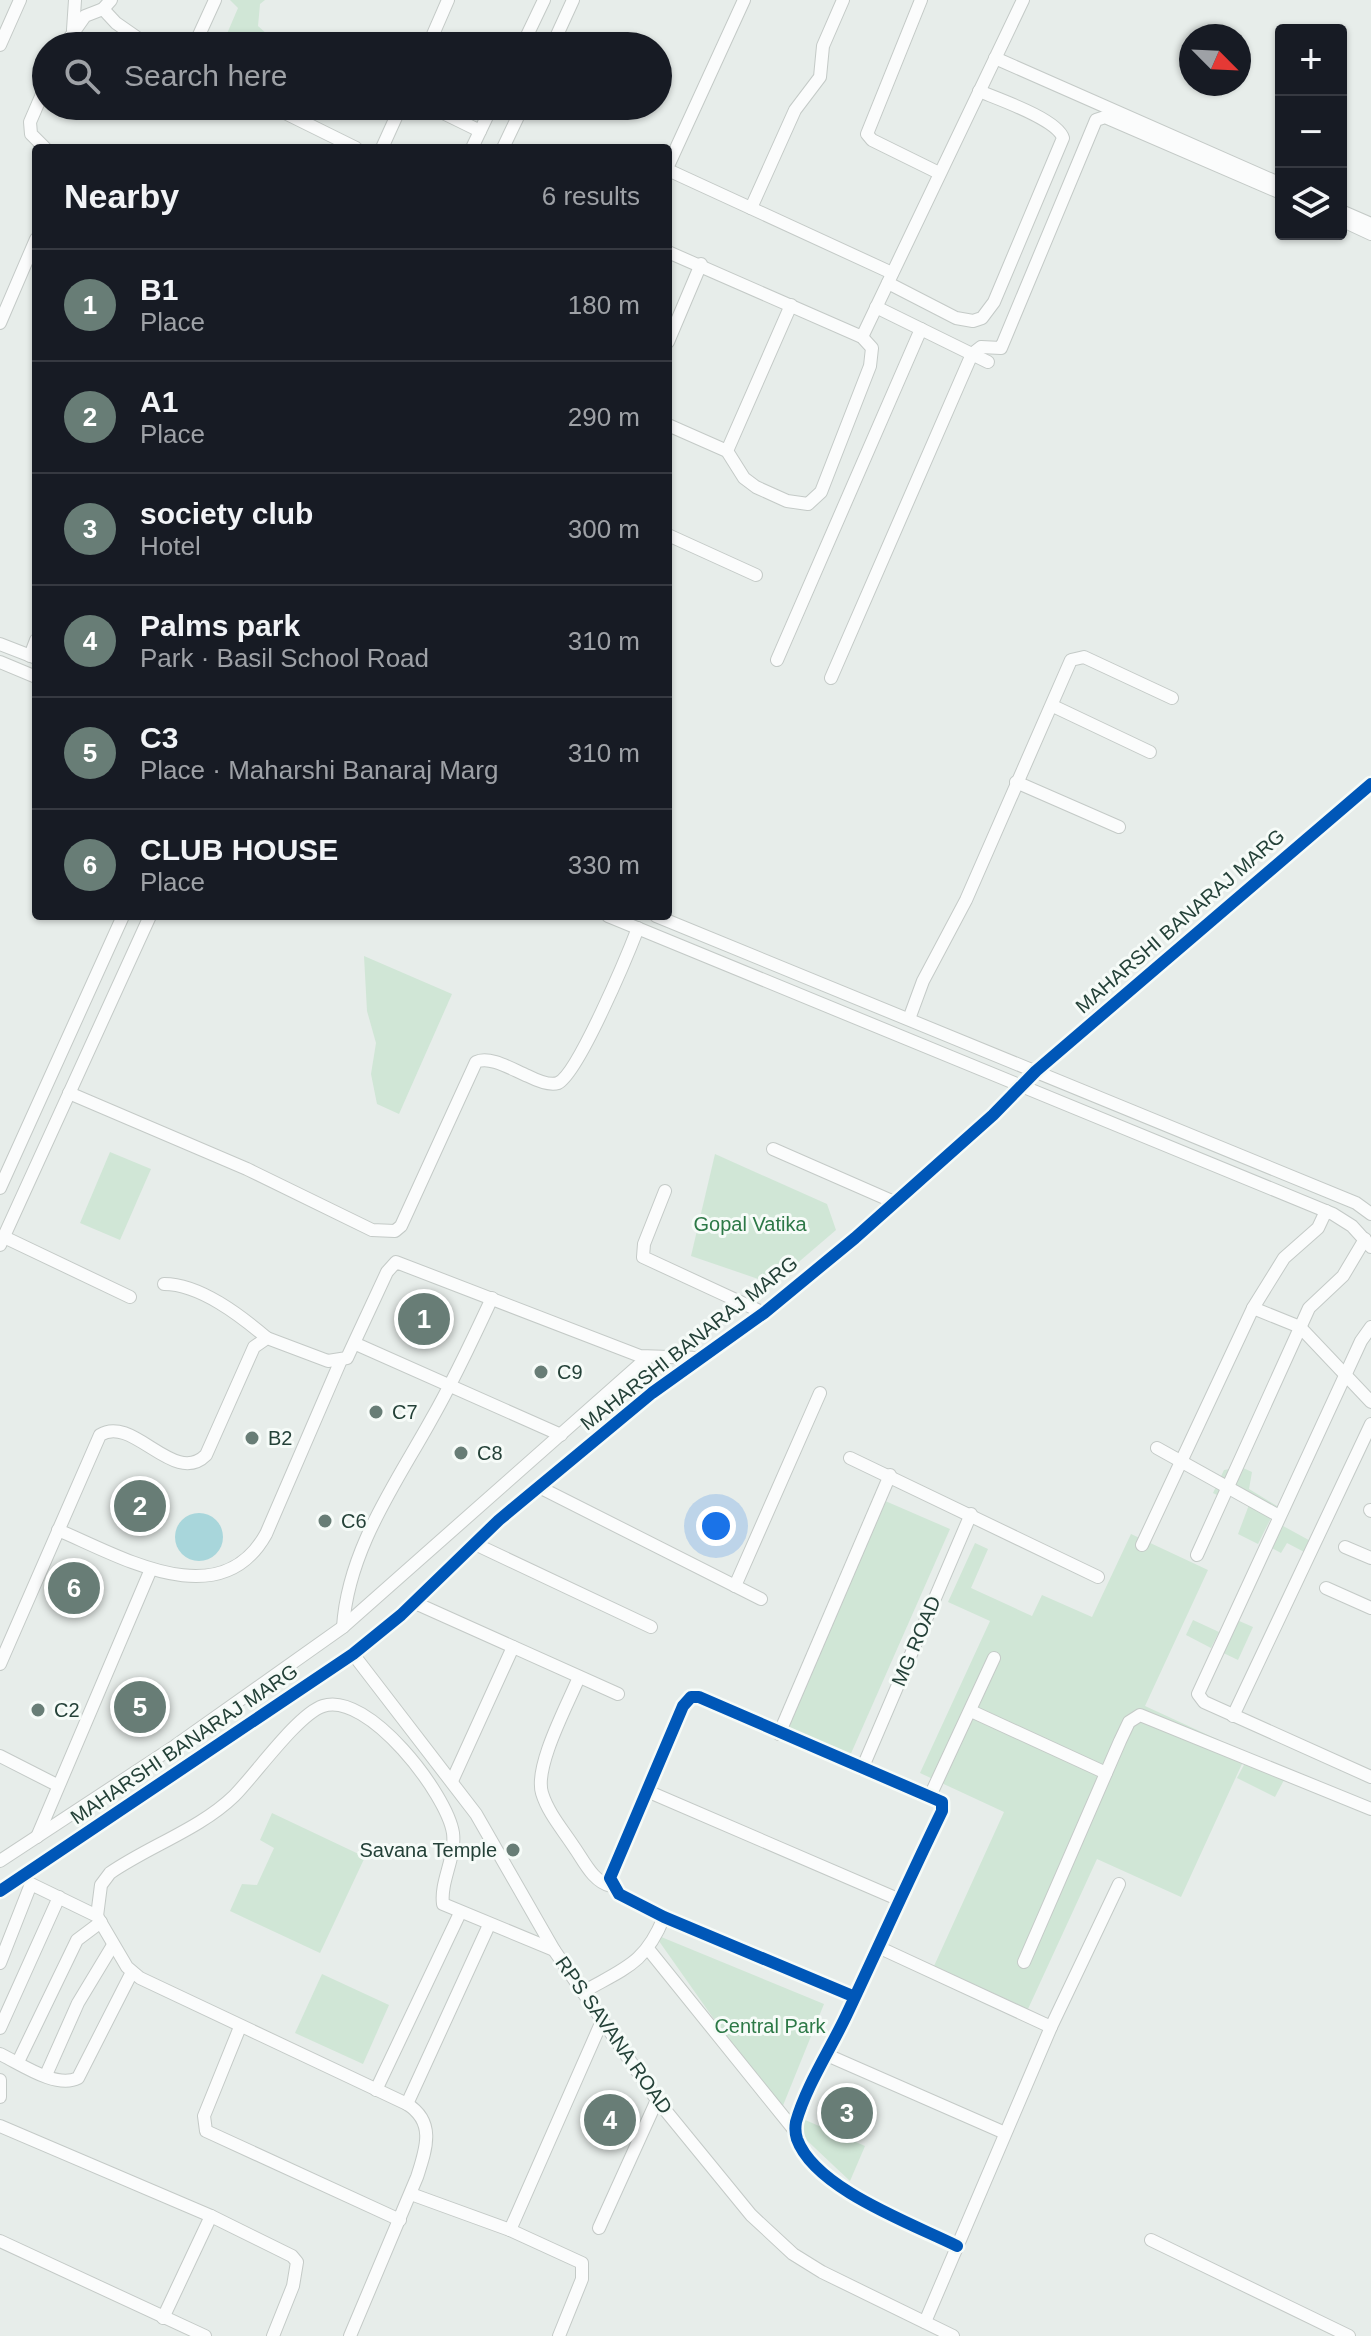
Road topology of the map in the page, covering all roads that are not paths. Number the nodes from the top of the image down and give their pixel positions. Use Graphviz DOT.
graph roads {
  1 [pos="20,0"];
  2 [pos="75,0"];
  3 [pos="215,0"];
  4 [pos="448,0"];
  5 [pos="544,0"];
  6 [pos="573,0"];
  7 [pos="744,0"];
  8 [pos="843,0"];
  9 [pos="921,0"];
  10 [pos="1023,0"];
  11 [pos="107,4"];
  12 [pos="73,30"];
  13 [pos="135,32"];
  14 [pos="200,32"];
  15 [pos="434,32"];
  16 [pos="529,32"];
  17 [pos="558,32"];
  18 [pos="0,45"];
  19 [pos="995,58"];
  20 [pos="979,91"];
  21 [pos="32,117"];
  22 [pos="299,120"];
  23 [pos="395,120"];
  24 [pos="458,120"];
  25 [pos="485,120"];
  26 [pos="516,120"];
  27 [pos="480,131"];
  28 [pos="41,144"];
  29 [pos="348,144"];
  30 [pos="384,144"];
  31 [pos="474,144"];
  32 [pos="505,144"];
  33 [pos="672,159"];
  34 [pos="672,170"];
  35 [pos="939,173"];
  36 [pos="1275,181"];
  37 [pos="1275,190"];
  38 [pos="751,208"];
  39 [pos="1347,214"];
  40 [pos="1347,223"];
  41 [pos="1371,224"];
  42 [pos="1371,234"];
  43 [pos="32,248"];
  44 [pos="672,253"];
  45 [pos="701,264"];
  46 [pos="890,278"];
  47 [pos="791,305"];
  48 [pos="876,307"];
  49 [pos="0,323"];
  50 [pos="921,329"];
  51 [pos="672,333"];
  52 [pos="862,337"];
  53 [pos="972,354"];
  54 [pos="988,362"];
  55 [pos="672,427"];
  56 [pos="727,451"];
  57 [pos="672,537"];
  58 [pos="756,575"];
  59 [pos="0,644"];
  60 [pos="32,657"];
  61 [pos="777,660"];
  62 [pos="0,662"];
  63 [pos="32,675"];
  64 [pos="831,678"];
  65 [pos="1172,698"];
  66 [pos="1053,706"];
  67 [pos="1150,752"];
  68 [pos="1016,782"];
  69 [pos="1371,784"];
  70 [pos="1119,827"];
  71 [pos="121,920"];
  72 [pos="148,920"];
  73 [pos="618,920"];
  74 [pos="666,920"];
  75 [pos="638,928"];
  76 [pos="909,1019"];
  77 [pos="1036,1071"];
  78 [pos="1023,1085"];
  79 [pos="69,1093"];
  80 [pos="773,1149"];
  81 [pos="0,1188"];
  82 [pos="665,1191"];
  83 [pos="894,1202"];
  84 [pos="1326,1211"];
  85 [pos="1371,1214"];
  86 [pos="2,1241"];
  87 [pos="1368,1243"];
  88 [pos="164,1284"];
  89 [pos="130,1297"];
  90 [pos="492,1298"];
  91 [pos="1253,1308"];
  92 [pos="764,1313"];
  93 [pos="1300,1327"];
  94 [pos="1371,1327"];
  95 [pos="267,1338"];
  96 [pos="356,1344"];
  97 [pos="647,1358"];
  98 [pos="698,1358"];
  99 [pos="341,1360"];
  100 [pos="1346,1372"];
  101 [pos="451,1384"];
  102 [pos="820,1393"];
  103 [pos="1371,1402"];
  104 [pos="1371,1424"];
  105 [pos="561,1435"];
  106 [pos="1157,1448"];
  107 [pos="850,1458"];
  108 [pos="1182,1460"];
  109 [pos="890,1475"];
  110 [pos="539,1487"];
  111 [pos="1227,1487"];
  112 [pos="971,1514"];
  113 [pos="1279,1516"];
  114 [pos="58,1530"];
  115 [pos="475,1544"];
  116 [pos="1142,1545"];
  117 [pos="1345,1547"];
  118 [pos="1197,1555"];
  119 [pos="1371,1558"];
  120 [pos="151,1569"];
  121 [pos="1098,1577"];
  122 [pos="735,1586"];
  123 [pos="1326,1588"];
  124 [pos="761,1599"];
  125 [pos="413,1602"];
  126 [pos="1371,1608"];
  127 [pos="343,1627"];
  128 [pos="651,1627"];
  129 [pos="513,1647"];
  130 [pos="353,1654"];
  131 [pos="994,1658"];
  132 [pos="0,1664"];
  133 [pos="579,1677"];
  134 [pos="618,1694"];
  135 [pos="971,1711"];
  136 [pos="1233,1716"];
  137 [pos="779,1734"];
  138 [pos="0,1756"];
  139 [pos="862,1769"];
  140 [pos="1106,1773"];
  141 [pos="1371,1777"];
  142 [pos="452,1781"];
  143 [pos="57,1785"];
  144 [pos="647,1791"];
  145 [pos="930,1796"];
  146 [pos="1371,1809"];
  147 [pos="37,1837"];
  148 [pos="0,1861"];
  149 [pos="1119,1884"];
  150 [pos="611,1886"];
  151 [pos="0,1891"];
  152 [pos="59,1897"];
  153 [pos="900,1900"];
  154 [pos="460,1913"];
  155 [pos="664,1917"];
  156 [pos="99,1919"];
  157 [pos="489,1925"];
  158 [pos="113,1945"];
  159 [pos="878,1947"];
  160 [pos="554,1950"];
  161 [pos="649,1950"];
  162 [pos="1024,1962"];
  163 [pos="0,1963"];
  164 [pos="132,1972"];
  165 [pos="583,1992"];
  166 [pos="855,1997"];
  167 [pos="602,2021"];
  168 [pos="240,2027"];
  169 [pos="1051,2027"];
  170 [pos="0,2028"];
  171 [pos="0,2054"];
  172 [pos="827,2055"];
  173 [pos="18,2062"];
  174 [pos="46,2075"];
  175 [pos="0,2080"];
  176 [pos="376,2090"];
  177 [pos="0,2097"];
  178 [pos="657,2100"];
  179 [pos="407,2104"];
  180 [pos="0,2126"];
  181 [pos="795,2131"];
  182 [pos="1005,2133"];
  183 [pos="411,2194"];
  184 [pos="211,2216"];
  185 [pos="400,2220"];
  186 [pos="599,2228"];
  187 [pos="510,2230"];
  188 [pos="1151,2240"];
  189 [pos="0,2241"];
  190 [pos="957,2246"];
  191 [pos="163,2318"];
  192 [pos="925,2322"];
  193 [pos="205,2336"];
  194 [pos="273,2336"];
  195 [pos="350,2336"];
  196 [pos="559,2336"];
  197 [pos="953,2336"];
  198 [pos="1349,2336"];
  1 -- 18 [label="street"];
  2 -- 12 [label="street"];
  3 -- 14 [label="street"];
  4 -- 15 [label="street"];
  5 -- 16 [label="street"];
  6 -- 17 [label="street"];
  7 -- 33 [label="street"];
  8 -- 38 [label="street"];
  9 -- 35 [label="street"];
  10 -- 19 [label="street"];
  11 -- 12 [label="street"];
  11 -- 13 [label="street"];
  19 -- 20 [label="street"];
  19 -- 36 [label="street"];
  20 -- 35 [label="street"];
  20 -- 46 [label="street"];
  21 -- 28 [label="street"];
  22 -- 29 [label="street"];
  23 -- 30 [label="street"];
  24 -- 27 [label="street"];
  25 -- 27 [label="street"];
  26 -- 32 [label="street"];
  27 -- 31 [label="street"];
  34 -- 38 [label="street"];
  35 -- 46 [label="street"];
  37 -- 53 [label="street"];
  38 -- 46 [label="street"];
  39 -- 41 [label="street"];
  40 -- 42 [label="street"];
  43 -- 49 [label="street"];
  44 -- 45 [label="street"];
  45 -- 47 [label="street"];
  45 -- 51 [label="street"];
  46 -- 48 [label="street"];
  47 -- 52 [label="street"];
  47 -- 56 [label="street"];
  48 -- 50 [label="street"];
  48 -- 52 [label="street"];
  50 -- 53 [label="street"];
  50 -- 61 [label="street"];
  52 -- 56 [label="street"];
  53 -- 54 [label="street"];
  53 -- 64 [label="street"];
  55 -- 56 [label="street"];
  57 -- 58 [label="street"];
  59 -- 60 [label="street"];
  62 -- 63 [label="street"];
  65 -- 66 [label="street"];
  66 -- 67 [label="street"];
  66 -- 68 [label="street"];
  68 -- 70 [label="street"];
  68 -- 76 [label="street"];
  69 -- 77 [label="street, MAHARSHI BANARAJ MARG"];
  71 -- 81 [label="street"];
  72 -- 79 [label="street"];
  73 -- 75 [label="street"];
  74 -- 76 [label="street"];
  75 -- 78 [label="street"];
  75 -- 79 [label="street"];
  76 -- 77 [label="street"];
  77 -- 78 [label="street, MAHARSHI BANARAJ MARG"];
  77 -- 85 [label="street"];
  78 -- 83 [label="street, MAHARSHI BANARAJ MARG"];
  78 -- 84 [label="street"];
  79 -- 86 [label="street"];
  80 -- 83 [label="street"];
  82 -- 92 [label="street"];
  83 -- 92 [label="street, MAHARSHI BANARAJ MARG"];
  84 -- 87 [label="street"];
  84 -- 91 [label="street"];
  86 -- 89 [label="street"];
  87 -- 93 [label="street"];
  88 -- 95 [label="street"];
  90 -- 96 [label="street"];
  90 -- 97 [label="street"];
  90 -- 101 [label="street"];
  91 -- 93 [label="street"];
  91 -- 108 [label="street"];
  92 -- 98 [label="street, MAHARSHI BANARAJ MARG"];
  93 -- 100 [label="street"];
  93 -- 111 [label="street"];
  94 -- 100 [label="street"];
  95 -- 99 [label="street"];
  95 -- 114 [label="street"];
  96 -- 99 [label="street"];
  96 -- 101 [label="street"];
  97 -- 98 [label="street"];
  97 -- 105 [label="street"];
  98 -- 110 [label="street, MAHARSHI BANARAJ MARG"];
  99 -- 120 [label="street"];
  100 -- 103 [label="street"];
  100 -- 113 [label="street"];
  101 -- 105 [label="street"];
  101 -- 127 [label="street"];
  102 -- 122 [label="street"];
  104 -- 136 [label="street"];
  105 -- 127 [label="street"];
  106 -- 108 [label="street"];
  107 -- 109 [label="street"];
  108 -- 111 [label="street"];
  108 -- 116 [label="street"];
  109 -- 112 [label="street"];
  109 -- 137 [label="street"];
  110 -- 115 [label="street, MAHARSHI BANARAJ MARG"];
  110 -- 122 [label="street"];
  111 -- 113 [label="street"];
  111 -- 118 [label="street"];
  112 -- 121 [label="street"];
  112 -- 139 [label="street, MG ROAD"];
  113 -- 136 [label="street"];
  114 -- 120 [label="street"];
  114 -- 132 [label="street"];
  115 -- 125 [label="street, MAHARSHI BANARAJ MARG"];
  115 -- 128 [label="street"];
  117 -- 119 [label="street"];
  120 -- 143 [label="street"];
  122 -- 124 [label="street"];
  123 -- 126 [label="street"];
  125 -- 129 [label="street"];
  125 -- 130 [label="street, MAHARSHI BANARAJ MARG"];
  127 -- 147 [label="street"];
  129 -- 133 [label="street"];
  129 -- 142 [label="street"];
  130 -- 142 [label="street, RPS SAVANA ROAD"];
  130 -- 151 [label="street, MAHARSHI BANARAJ MARG"];
  131 -- 135 [label="street"];
  133 -- 134 [label="street"];
  133 -- 150 [label="street"];
  135 -- 140 [label="street"];
  135 -- 145 [label="street"];
  136 -- 141 [label="street"];
  137 -- 139 [label="street"];
  137 -- 144 [label="street"];
  138 -- 143 [label="street"];
  139 -- 145 [label="street"];
  140 -- 146 [label="street"];
  140 -- 162 [label="street"];
  142 -- 160 [label="street, RPS SAVANA ROAD"];
  143 -- 147 [label="street"];
  144 -- 150 [label="street"];
  144 -- 153 [label="street"];
  145 -- 153 [label="street"];
  147 -- 148 [label="street"];
  149 -- 169 [label="street"];
  150 -- 155 [label="street"];
  152 -- 156 [label="street"];
  152 -- 163 [label="street"];
  152 -- 170 [label="street"];
  153 -- 159 [label="street"];
  154 -- 156 [label="street"];
  154 -- 157 [label="street"];
  154 -- 176 [label="street"];
  155 -- 161 [label="street"];
  155 -- 166 [label="street"];
  156 -- 158 [label="street"];
  156 -- 173 [label="street"];
  157 -- 160 [label="street"];
  157 -- 179 [label="street"];
  158 -- 164 [label="street"];
  158 -- 174 [label="street"];
  159 -- 166 [label="street"];
  159 -- 169 [label="street"];
  160 -- 165 [label="street, RPS SAVANA ROAD"];
  161 -- 165 [label="street"];
  161 -- 181 [label="street"];
  164 -- 168 [label="street"];
  164 -- 174 [label="street"];
  165 -- 167 [label="street, RPS SAVANA ROAD"];
  166 -- 172 [label="street"];
  167 -- 178 [label="street, RPS SAVANA ROAD"];
  167 -- 187 [label="street"];
  168 -- 176 [label="street"];
  168 -- 185 [label="street"];
  169 -- 182 [label="street"];
  171 -- 173 [label="street"];
  172 -- 181 [label="street"];
  172 -- 182 [label="street"];
  173 -- 174 [label="street"];
  175 -- 177 [label="street"];
  176 -- 179 [label="street"];
  178 -- 186 [label="street"];
  178 -- 192 [label="street, RPS SAVANA ROAD"];
  179 -- 183 [label="street"];
  180 -- 184 [label="street"];
  181 -- 190 [label="street"];
  182 -- 190 [label="street"];
  183 -- 185 [label="street"];
  183 -- 187 [label="street"];
  184 -- 191 [label="street"];
  184 -- 194 [label="street"];
  185 -- 195 [label="street"];
  187 -- 196 [label="street"];
  188 -- 198 [label="street"];
  189 -- 191 [label="street"];
  190 -- 192 [label="street"];
  191 -- 193 [label="street"];
  192 -- 197 [label="street, RPS SAVANA ROAD"];
}
